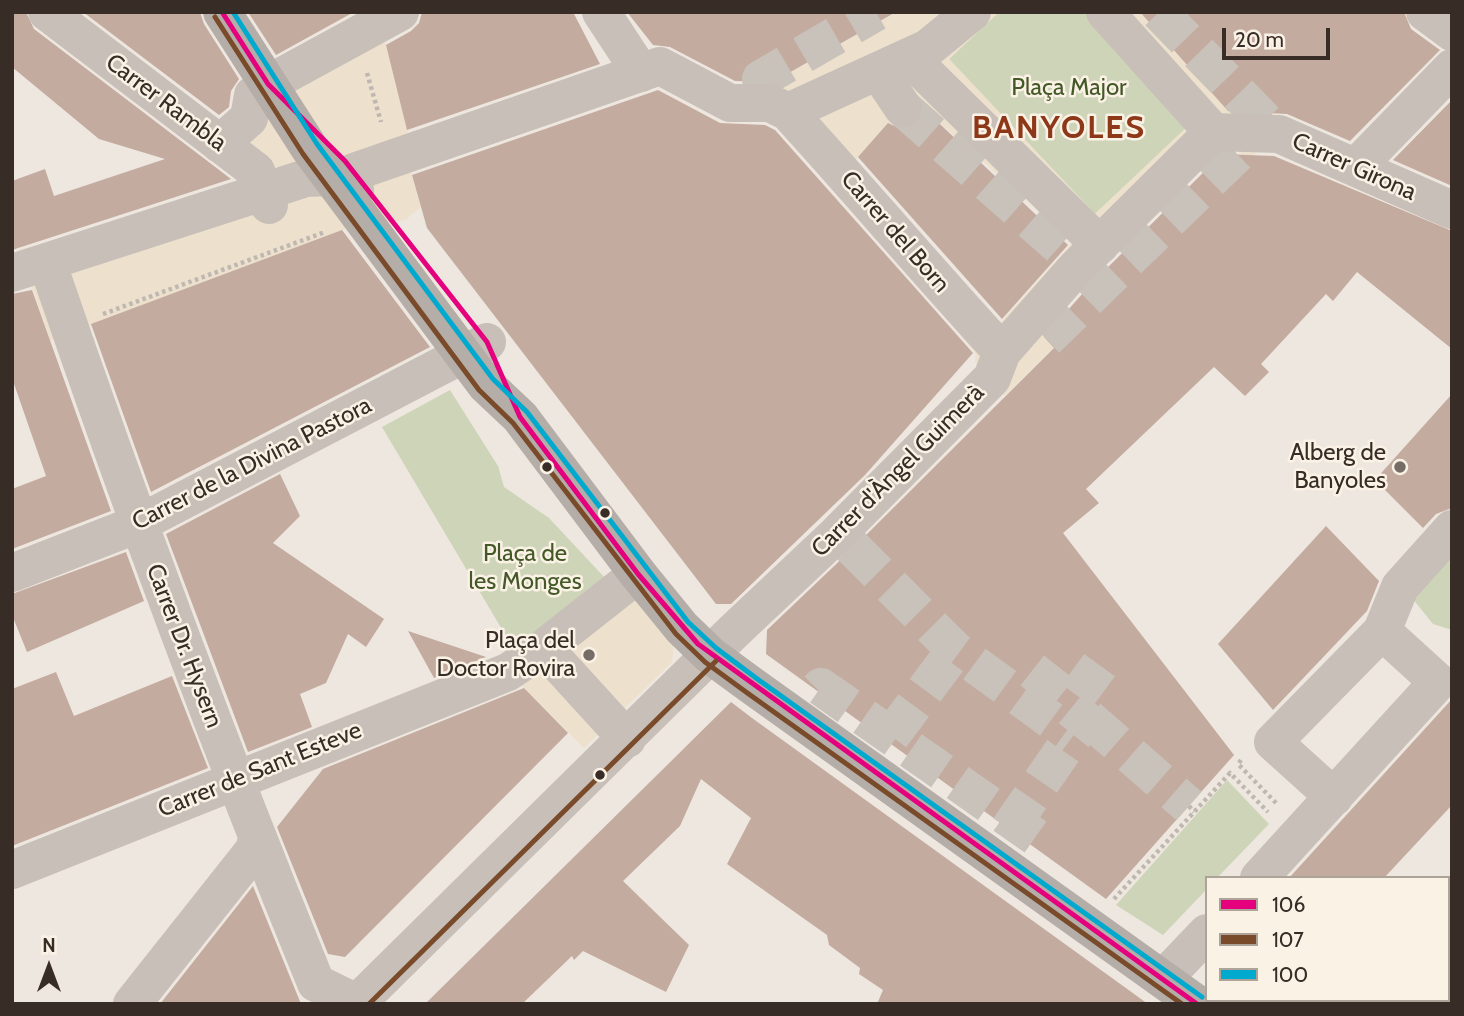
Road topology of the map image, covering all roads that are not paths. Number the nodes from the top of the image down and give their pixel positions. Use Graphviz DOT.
graph roads {
  1 [pos="47,12"];
  2 [pos="222,12"];
  3 [pos="400,12"];
  4 [pos="601,12"];
  5 [pos="972,12"];
  6 [pos="1105,12"];
  7 [pos="1425,12"];
  8 [pos="1452,32"];
  9 [pos="893,64"];
  10 [pos="1452,68"];
  11 [pos="642,73"];
  12 [pos="261,90"];
  13 [pos="774,101"];
  14 [pos="903,108"];
  15 [pos="291,120"];
  16 [pos="1250,133"];
  17 [pos="220,144"];
  18 [pos="1356,167"];
  19 [pos="342,175"];
  20 [pos="269,196"];
  21 [pos="1452,210"];
  22 [pos="1084,260"];
  23 [pos="30,267"];
  24 [pos="1046,340"];
  25 [pos="475,348"];
  26 [pos="1002,352"];
  27 [pos="520,417"];
  28 [pos="138,524"];
  29 [pos="1452,528"];
  30 [pos="12,573"];
  31 [pos="638,574"];
  32 [pos="1382,631"];
  33 [pos="544,648"];
  34 [pos="710,655"];
  35 [pos="627,739"];
  36 [pos="234,780"];
  37 [pos="1334,797"];
  38 [pos="257,839"];
  39 [pos="12,870"];
  40 [pos="1261,876"];
  41 [pos="1205,935"];
  42 [pos="1163,979"];
  43 [pos="357,1003"];
  44 [pos="132,1004"];
  45 [pos="1197,1004"];
  1 -- 17 [label="street, Carrer Rambla"];
  2 -- 12 [label="main road"];
  3 -- 12 [label="street"];
  4 -- 11 [label="street"];
  5 -- 9 [label="street"];
  6 -- 16 [label="street"];
  7 -- 8 [label="street"];
  9 -- 13 [label="street"];
  9 -- 14 [label="street"];
  9 -- 22 [label="street"];
  10 -- 18 [label="street"];
  11 -- 13 [label="street"];
  11 -- 19 [label="street"];
  12 -- 15 [label="main road"];
  12 -- 17 [label="street"];
  12 -- 19 [label="main road"];
  13 -- 26 [label="street, Carrer del Born"];
  15 -- 19 [label="main road"];
  15 -- 20 [label="street"];
  16 -- 18 [label="street, Carrer Girona"];
  16 -- 22 [label="street"];
  17 -- 20 [label="street, Carrer Rambla"];
  18 -- 21 [label="street, Carrer Girona"];
  19 -- 20 [label="street"];
  19 -- 25 [label="main road"];
  20 -- 23 [label="street"];
  22 -- 26 [label="street, Carrer d'Àngel Guimerà"];
  23 -- 28 [label="street, Carrer Dr. Hysern"];
  24 -- 26 [label="street"];
  25 -- 27 [label="main road"];
  25 -- 27 [label="main road"];
  25 -- 28 [label="street, Carrer de la Divina Pastora"];
  26 -- 34 [label="street, Carrer d'Àngel Guimerà"];
  27 -- 31 [label="main road"];
  28 -- 30 [label="street, Carrer de la Divina Pastora"];
  28 -- 36 [label="street, Carrer Dr. Hysern"];
  29 -- 32 [label="street"];
  31 -- 33 [label="street, Carrer de Sant Esteve"];
  31 -- 34 [label="main road"];
  32 -- 37 [label="street"];
  32 -- 37 [label="street"];
  33 -- 35 [label="street"];
  33 -- 36 [label="street, Carrer de Sant Esteve"];
  34 -- 35 [label="street, Carrer d'Àngel Guimerà"];
  34 -- 42 [label="main road"];
  35 -- 43 [label="street, Carrer d'Àngel Guimerà"];
  36 -- 38 [label="street, Carrer Dr. Hysern"];
  36 -- 39 [label="street, Carrer de Sant Esteve"];
  37 -- 40 [label="street"];
  38 -- 43 [label="street, Carrer Dr. Hysern"];
  38 -- 44 [label="street"];
  41 -- 42 [label="street"];
  42 -- 45 [label="main road"];
}
